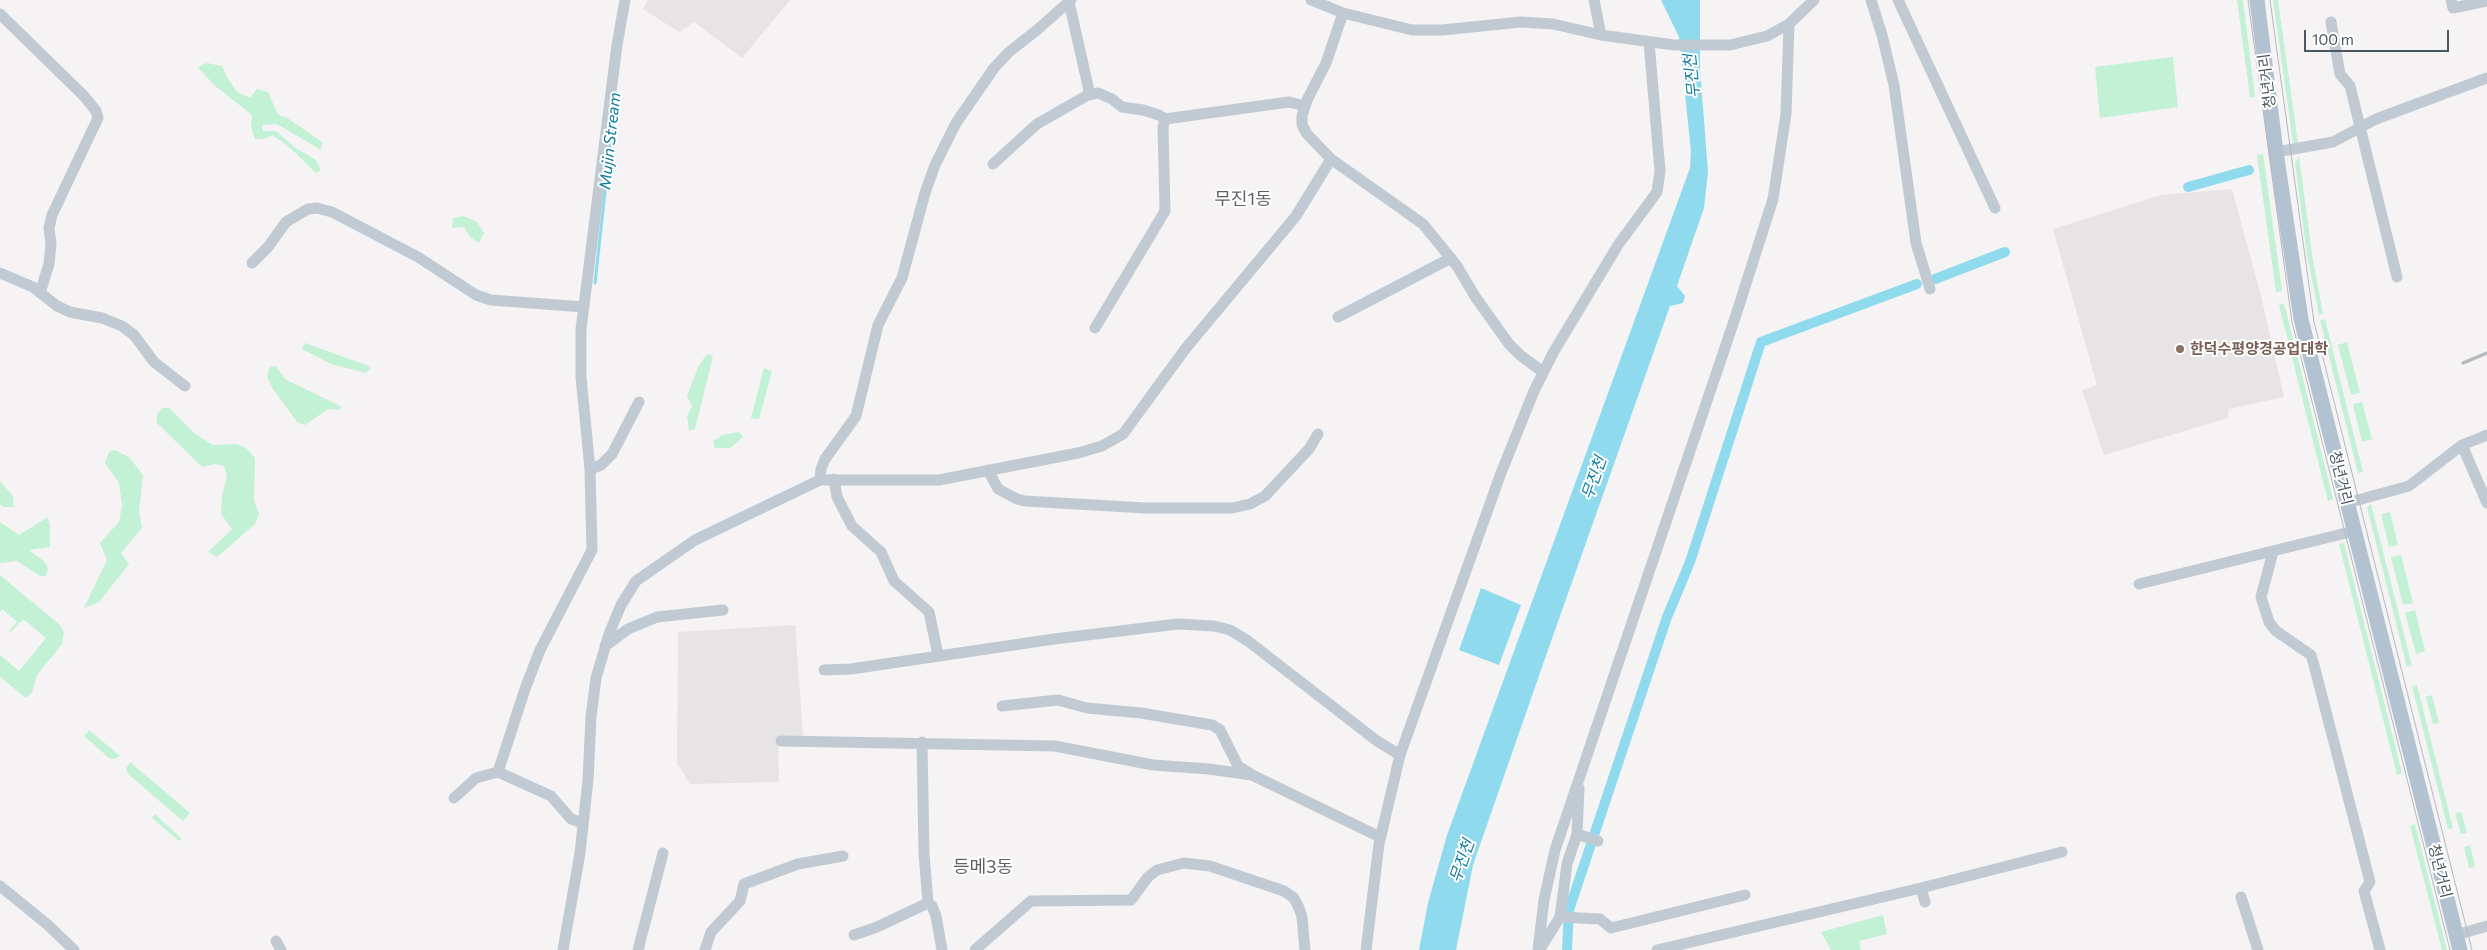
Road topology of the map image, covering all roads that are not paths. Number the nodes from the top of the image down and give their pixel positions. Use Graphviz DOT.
graph roads {
  1 [pos="625,0"];
  2 [pos="1311,0"];
  3 [pos="1594,0"];
  4 [pos="1814,0"];
  5 [pos="1871,0"];
  6 [pos="1898,0"];
  7 [pos="2257,0"];
  8 [pos="2452,0"];
  9 [pos="1070,1"];
  10 [pos="2487,1"];
  11 [pos="1343,13"];
  12 [pos="0,14"];
  13 [pos="2331,22"];
  14 [pos="1789,24"];
  15 [pos="1601,35"];
  16 [pos="1649,42"];
  17 [pos="2487,78"];
  18 [pos="1090,95"];
  19 [pos="1305,106"];
  20 [pos="1165,119"];
  21 [pos="2359,130"];
  22 [pos="2276,152"];
  23 [pos="1331,159"];
  24 [pos="994,164"];
  25 [pos="1995,208"];
  26 [pos="1451,258"];
  27 [pos="252,263"];
  28 [pos="0,273"];
  29 [pos="2397,277"];
  30 [pos="1930,290"];
  31 [pos="40,293"];
  32 [pos="584,307"];
  33 [pos="1338,316"];
  34 [pos="1095,328"];
  35 [pos="1543,372"];
  36 [pos="185,386"];
  37 [pos="639,402"];
  38 [pos="1318,434"];
  39 [pos="2487,434"];
  40 [pos="2462,445"];
  41 [pos="590,469"];
  42 [pos="988,470"];
  43 [pos="834,479"];
  44 [pos="820,480"];
  45 [pos="2487,503"];
  46 [pos="2347,504"];
  47 [pos="2354,531"];
  48 [pos="2273,552"];
  49 [pos="2139,584"];
  50 [pos="723,610"];
  51 [pos="605,646"];
  52 [pos="938,655"];
  53 [pos="824,670"];
  54 [pos="1002,706"];
  55 [pos="782,741"];
  56 [pos="922,742"];
  57 [pos="1400,755"];
  58 [pos="498,772"];
  59 [pos="1252,775"];
  60 [pos="1580,776"];
  61 [pos="454,798"];
  62 [pos="583,823"];
  63 [pos="1581,835"];
  64 [pos="1380,837"];
  65 [pos="1598,841"];
  66 [pos="2062,852"];
  67 [pos="663,853"];
  68 [pos="843,856"];
  69 [pos="0,886"];
  70 [pos="1921,888"];
  71 [pos="1745,894"];
  72 [pos="2241,897"];
  73 [pos="1925,902"];
  74 [pos="928,903"];
  75 [pos="1566,918"];
  76 [pos="2487,926"];
  77 [pos="854,935"];
  78 [pos="2458,943"];
  79 [pos="74,950"];
  80 [pos="564,950"];
  81 [pos="638,950"];
  82 [pos="705,950"];
  83 [pos="942,950"];
  84 [pos="975,950"];
  85 [pos="1305,950"];
  86 [pos="1366,950"];
  87 [pos="1539,950"];
  88 [pos="1657,950"];
  89 [pos="2258,950"];
  90 [pos="2380,950"];
  1 -- 32 [label="street"];
  2 -- 11 [label="street"];
  3 -- 15 [label="street"];
  4 -- 14 [label="street"];
  5 -- 30 [label="street"];
  6 -- 25 [label="street"];
  7 -- 22 [label="main road, 청년거리"];
  8 -- 10 [label="street"];
  9 -- 18 [label="street"];
  9 -- 44 [label="street"];
  11 -- 15 [label="street"];
  11 -- 19 [label="street"];
  12 -- 31 [label="street"];
  13 -- 21 [label="street"];
  14 -- 16 [label="street"];
  14 -- 60 [label="street"];
  15 -- 16 [label="street"];
  16 -- 35 [label="street"];
  17 -- 21 [label="street"];
  18 -- 20 [label="street"];
  18 -- 24 [label="street"];
  19 -- 20 [label="street"];
  19 -- 23 [label="street"];
  20 -- 34 [label="street"];
  21 -- 22 [label="street"];
  21 -- 29 [label="street"];
  22 -- 46 [label="main road, 청년거리"];
  23 -- 26 [label="street"];
  23 -- 42 [label="street"];
  26 -- 33 [label="street"];
  26 -- 35 [label="street"];
  27 -- 32 [label="street"];
  28 -- 31 [label="street"];
  31 -- 36 [label="street"];
  32 -- 41 [label="street"];
  35 -- 57 [label="street"];
  37 -- 41 [label="street"];
  38 -- 42 [label="street"];
  39 -- 40 [label="street"];
  40 -- 45 [label="street"];
  40 -- 46 [label="street"];
  41 -- 58 [label="street"];
  42 -- 43 [label="street"];
  43 -- 44 [label="street"];
  43 -- 52 [label="street"];
  44 -- 51 [label="street"];
  46 -- 47 [label="main road, 청년거리"];
  47 -- 48 [label="street"];
  47 -- 78 [label="main road, 청년거리"];
  48 -- 49 [label="street"];
  48 -- 90 [label="street"];
  50 -- 51 [label="street"];
  51 -- 62 [label="street"];
  52 -- 53 [label="street"];
  52 -- 57 [label="street"];
  54 -- 59 [label="street"];
  55 -- 56 [label="street"];
  56 -- 59 [label="street"];
  56 -- 74 [label="street"];
  57 -- 64 [label="street"];
  58 -- 61 [label="street"];
  58 -- 62 [label="street"];
  59 -- 64 [label="street"];
  60 -- 63 [label="street"];
  60 -- 87 [label="street"];
  62 -- 80 [label="street"];
  63 -- 65 [label="street"];
  63 -- 75 [label="street"];
  64 -- 86 [label="street"];
  66 -- 70 [label="street"];
  67 -- 81 [label="street"];
  68 -- 82 [label="street"];
  69 -- 79 [label="street"];
  70 -- 73 [label="street"];
  70 -- 88 [label="street"];
  71 -- 75 [label="street"];
  72 -- 89 [label="street"];
  74 -- 77 [label="street"];
  74 -- 83 [label="street"];
  75 -- 87 [label="street"];
  76 -- 78 [label="street"];
  84 -- 85 [label="street"];
}
